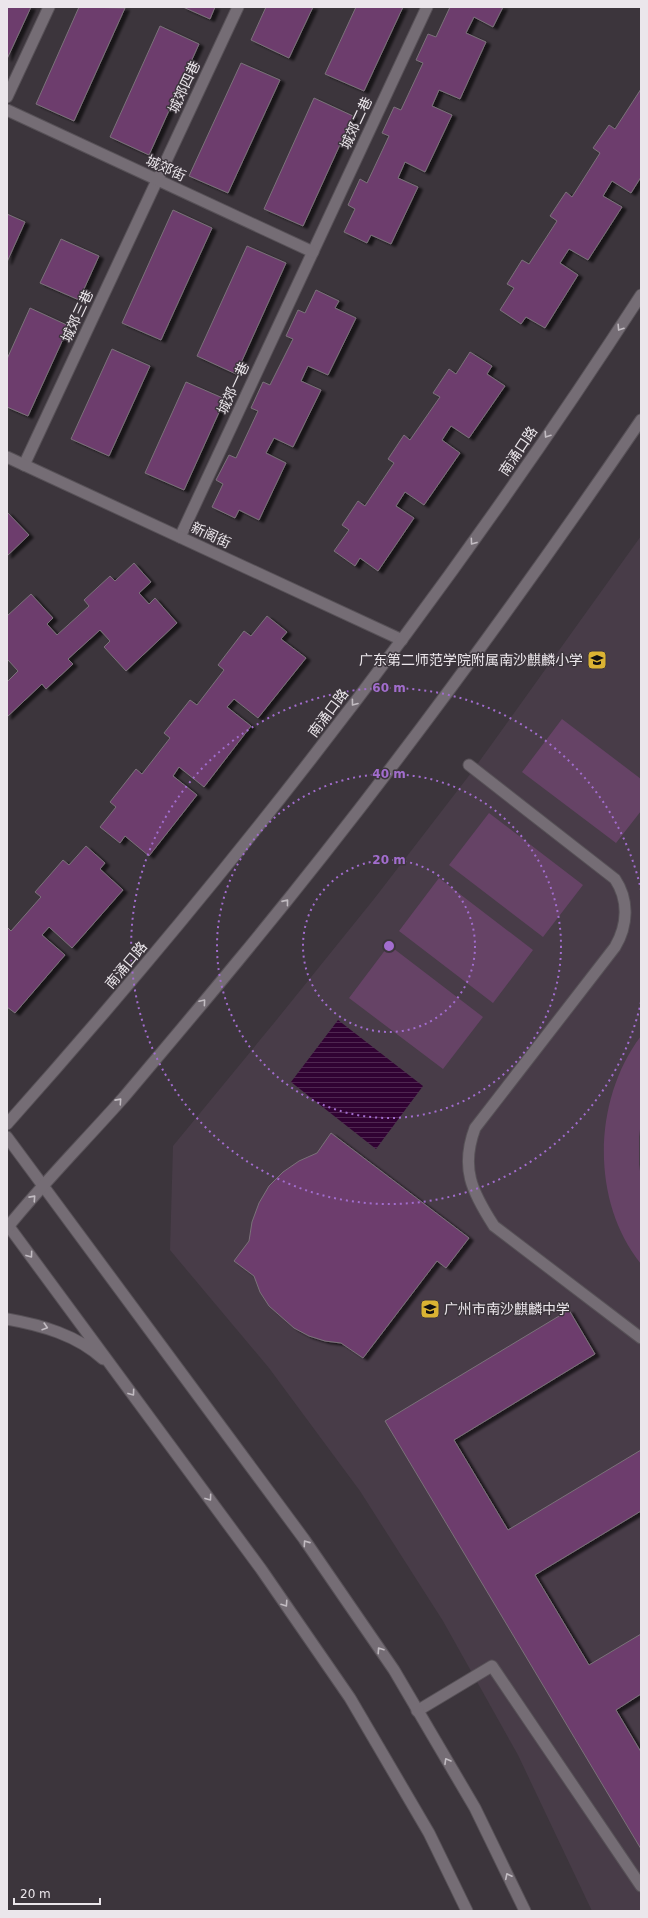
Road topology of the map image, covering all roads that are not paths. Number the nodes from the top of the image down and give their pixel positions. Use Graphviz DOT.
graph roads {
  1 [pos="49,7"];
  2 [pos="238,7"];
  3 [pos="427,7"];
  4 [pos="7,97"];
  5 [pos="7,110"];
  6 [pos="157,180"];
  7 [pos="313,252"];
  8 [pos="641,295"];
  9 [pos="641,420"];
  10 [pos="7,457"];
  11 [pos="24,465"];
  12 [pos="180,537"];
  13 [pos="402,640"];
  14 [pos="469,765"];
  15 [pos="7,1124"];
  16 [pos="7,1137"];
  17 [pos="44,1186"];
  18 [pos="8,1226"];
  19 [pos="7,1319"];
  20 [pos="641,1338"];
  21 [pos="117,1373"];
  22 [pos="417,1711"];
  23 [pos="641,1886"];
  24 [pos="467,1911"];
  25 [pos="525,1911"];
  1 -- 4 [label="street"];
  2 -- 6 [label="street, 城郊四巷"];
  3 -- 7 [label="street, 城郊二巷"];
  5 -- 6 [label="street, 城郊街"];
  6 -- 7 [label="street, 城郊街"];
  6 -- 11 [label="street, 城郊三巷"];
  7 -- 12 [label="street, 城郊一巷"];
  8 -- 13 [label="street, 南涌口路, one-way"];
  17 -- 9 [label="street, one-way"];
  10 -- 11 [label="street, 新阁街"];
  11 -- 12 [label="street, 新阁街"];
  12 -- 13 [label="street, 新阁街"];
  13 -- 15 [label="street, 南涌口路, one-way"];
  14 -- 20 [label="street"];
  16 -- 17 [label="street"];
  18 -- 17 [label="street, one-way"];
  22 -- 17 [label="street, one-way"];
  18 -- 21 [label="street, one-way"];
  19 -- 21 [label="street, one-way"];
  21 -- 24 [label="street, one-way"];
  22 -- 23 [label="street"];
  25 -- 22 [label="street, one-way"];
}
